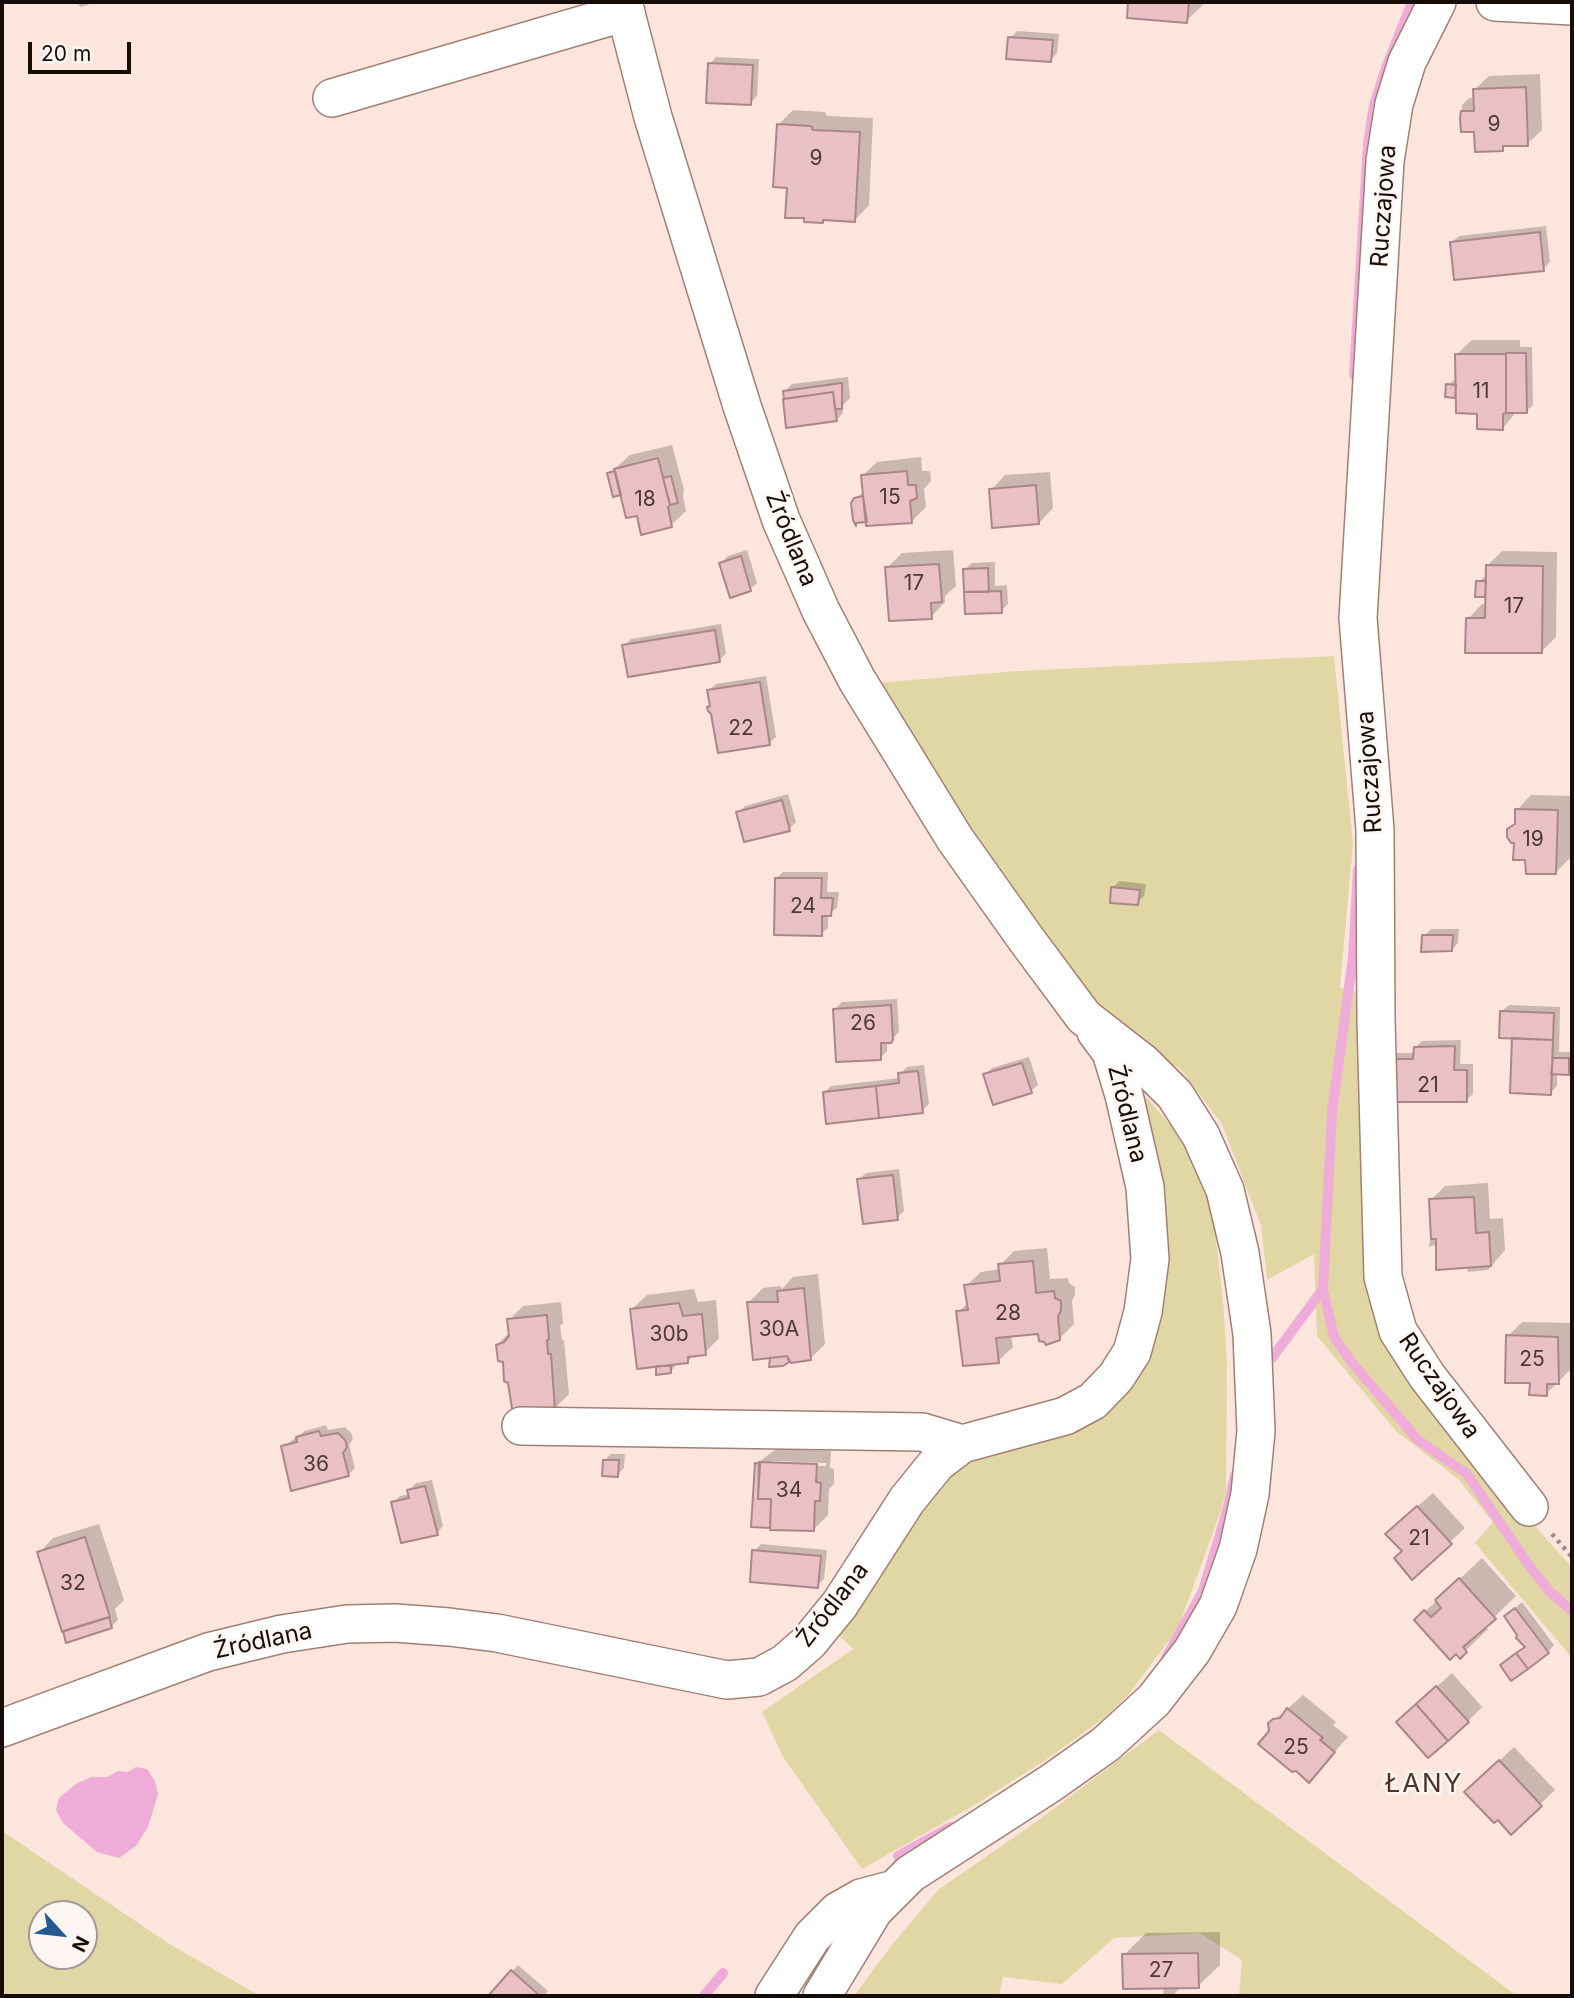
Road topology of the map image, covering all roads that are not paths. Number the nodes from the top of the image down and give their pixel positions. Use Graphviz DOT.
graph roads {
  1 [pos="1437,2"];
  2 [pos="1495,2"];
  3 [pos="1572,6"];
  4 [pos="625,7"];
  5 [pos="332,98"];
  6 [pos="1084,1017"];
  7 [pos="521,1426"];
  8 [pos="962,1444"];
  9 [pos="1529,1507"];
  10 [pos="2,1728"];
  11 [pos="896,1888"];
  12 [pos="774,1996"];
  13 [pos="822,1996"];
  1 -- 9 [label="street, Ruczajowa"];
  2 -- 3 [label="street"];
  4 -- 5 [label="street"];
  4 -- 6 [label="street, Źródlana"];
  6 -- 8 [label="street, Źródlana"];
  6 -- 11 [label="street, Źródlana"];
  7 -- 8 [label="street"];
  8 -- 10 [label="street, Źródlana"];
  11 -- 12 [label="street"];
  11 -- 13 [label="street, Źródlana"];
}
